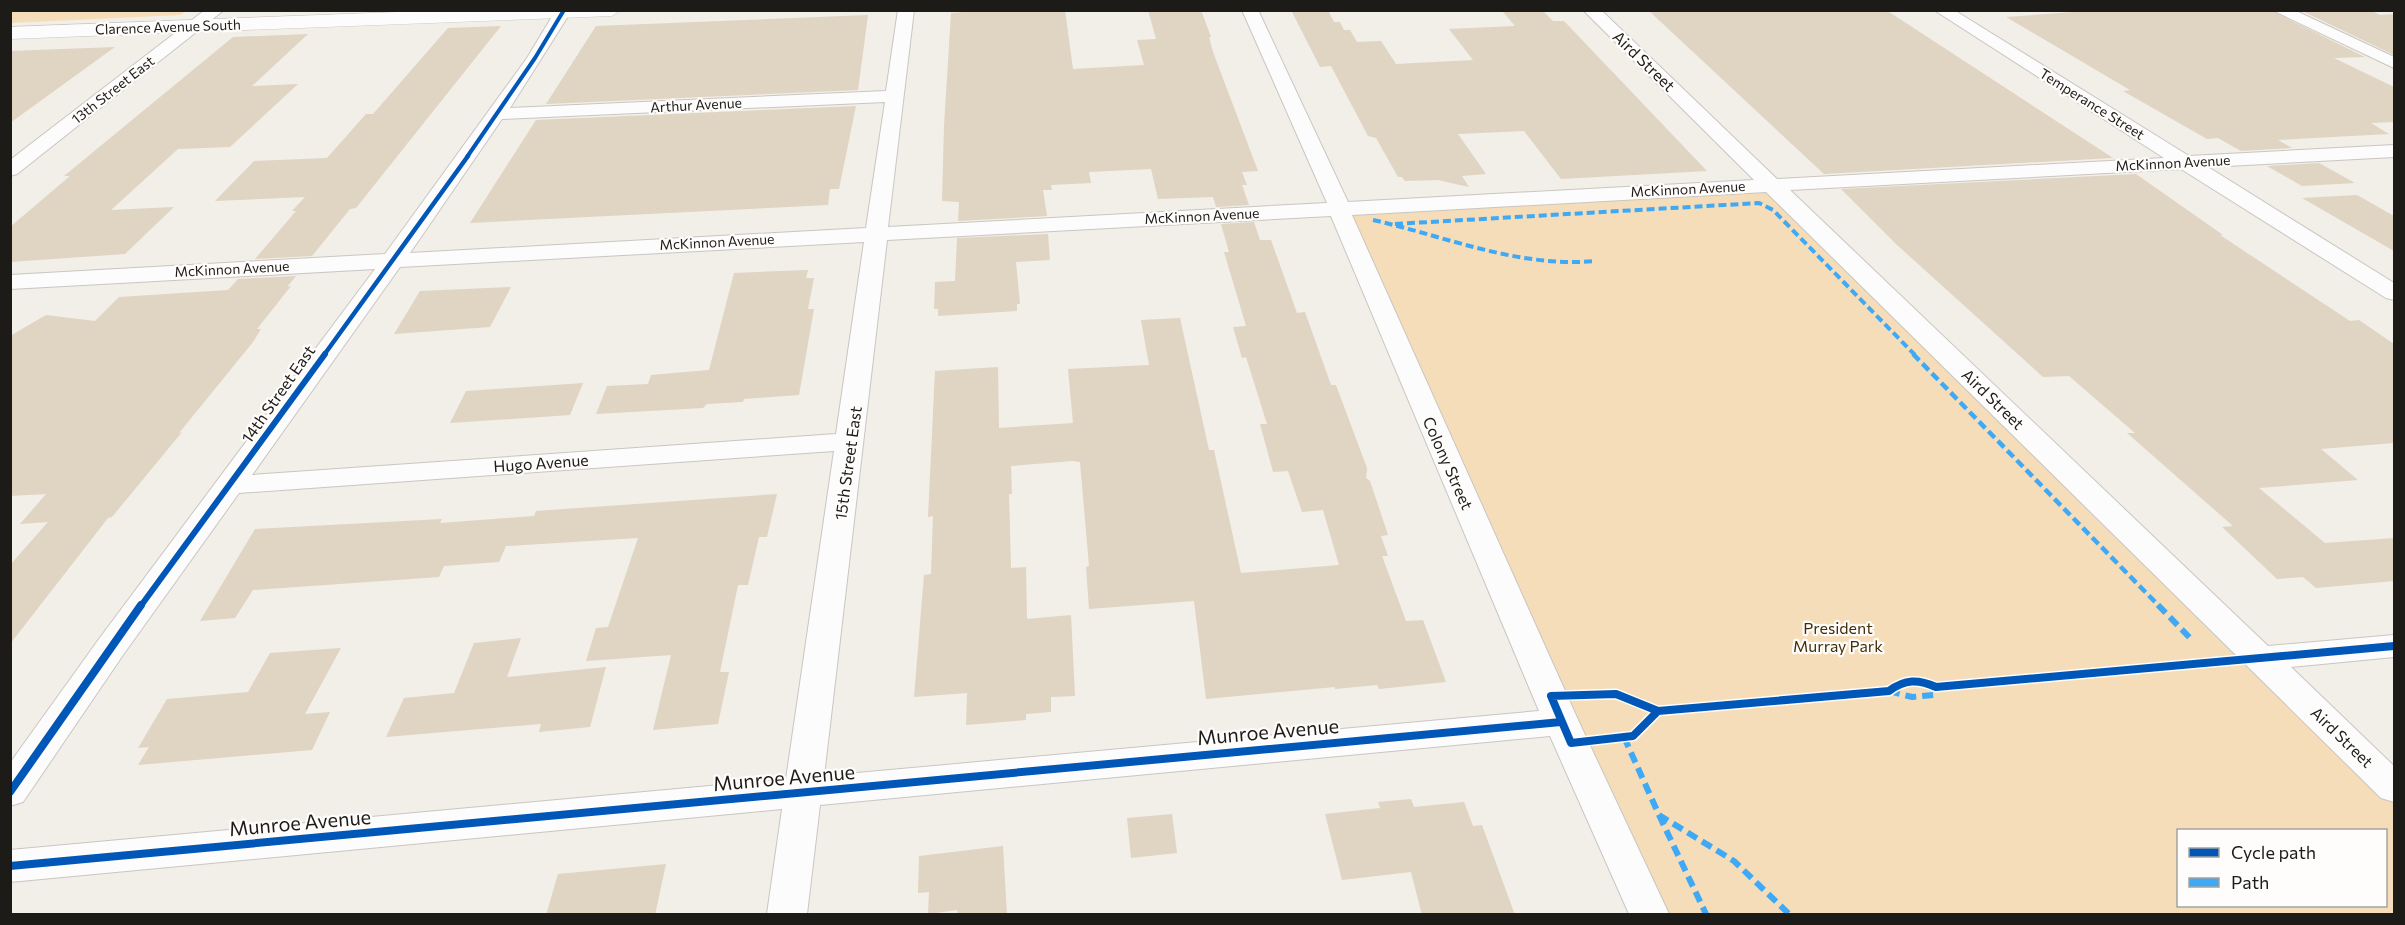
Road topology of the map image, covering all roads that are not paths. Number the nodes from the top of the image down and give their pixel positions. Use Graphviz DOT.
graph roads {
  1 [pos="216,10"];
  2 [pos="612,10"];
  3 [pos="906,10"];
  4 [pos="1250,10"];
  5 [pos="1591,10"];
  6 [pos="1942,10"];
  7 [pos="2280,10"];
  8 [pos="563,11"];
  9 [pos="196,26"];
  10 [pos="10,33"];
  11 [pos="2394,63"];
  12 [pos="894,96"];
  13 [pos="498,114"];
  14 [pos="2394,151"];
  15 [pos="2184,162"];
  16 [pos="10,170"];
  17 [pos="1772,184"];
  18 [pos="1341,209"];
  19 [pos="876,234"];
  20 [pos="392,259"];
  21 [pos="10,282"];
  22 [pos="2394,293"];
  23 [pos="851,441"];
  24 [pos="230,485"];
  25 [pos="2394,646"];
  26 [pos="2261,658"];
  27 [pos="1561,722"];
  28 [pos="2394,788"];
  29 [pos="10,792"];
  30 [pos="803,793"];
  31 [pos="10,866"];
  32 [pos="787,915"];
  33 [pos="1649,915"];
  1 -- 9 [label="street, 13th Street East"];
  2 -- 8 [label="main road, Clarence Avenue South"];
  3 -- 12 [label="street, 15th Street East"];
  4 -- 18 [label="street, Colony Street"];
  5 -- 17 [label="street, Aird Street"];
  6 -- 15 [label="street, Temperance Street"];
  7 -- 11 [label="street"];
  8 -- 9 [label="main road, Clarence Avenue South"];
  8 -- 13 [label="street, 14th Street East"];
  9 -- 10 [label="main road, Clarence Avenue South"];
  9 -- 16 [label="street, 13th Street East"];
  12 -- 13 [label="street, Arthur Avenue"];
  12 -- 19 [label="street, 15th Street East"];
  13 -- 20 [label="street, 14th Street East"];
  14 -- 15 [label="street, McKinnon Avenue"];
  15 -- 17 [label="street, McKinnon Avenue"];
  15 -- 22 [label="street, Temperance Street"];
  17 -- 18 [label="street, McKinnon Avenue"];
  17 -- 26 [label="street, Aird Street"];
  18 -- 19 [label="street, McKinnon Avenue"];
  18 -- 27 [label="street, Colony Street"];
  19 -- 20 [label="street, McKinnon Avenue"];
  19 -- 23 [label="street, 15th Street East"];
  20 -- 21 [label="street, McKinnon Avenue"];
  20 -- 24 [label="street, 14th Street East"];
  23 -- 24 [label="street, Hugo Avenue"];
  23 -- 30 [label="street, 15th Street East"];
  24 -- 29 [label="street, 14th Street East"];
  25 -- 26 [label="street"];
  26 -- 28 [label="street, Aird Street"];
  27 -- 30 [label="street, Munroe Avenue"];
  27 -- 33 [label="street, Colony Street"];
  30 -- 31 [label="street, Munroe Avenue"];
  30 -- 32 [label="street, 15th Street East"];
}
